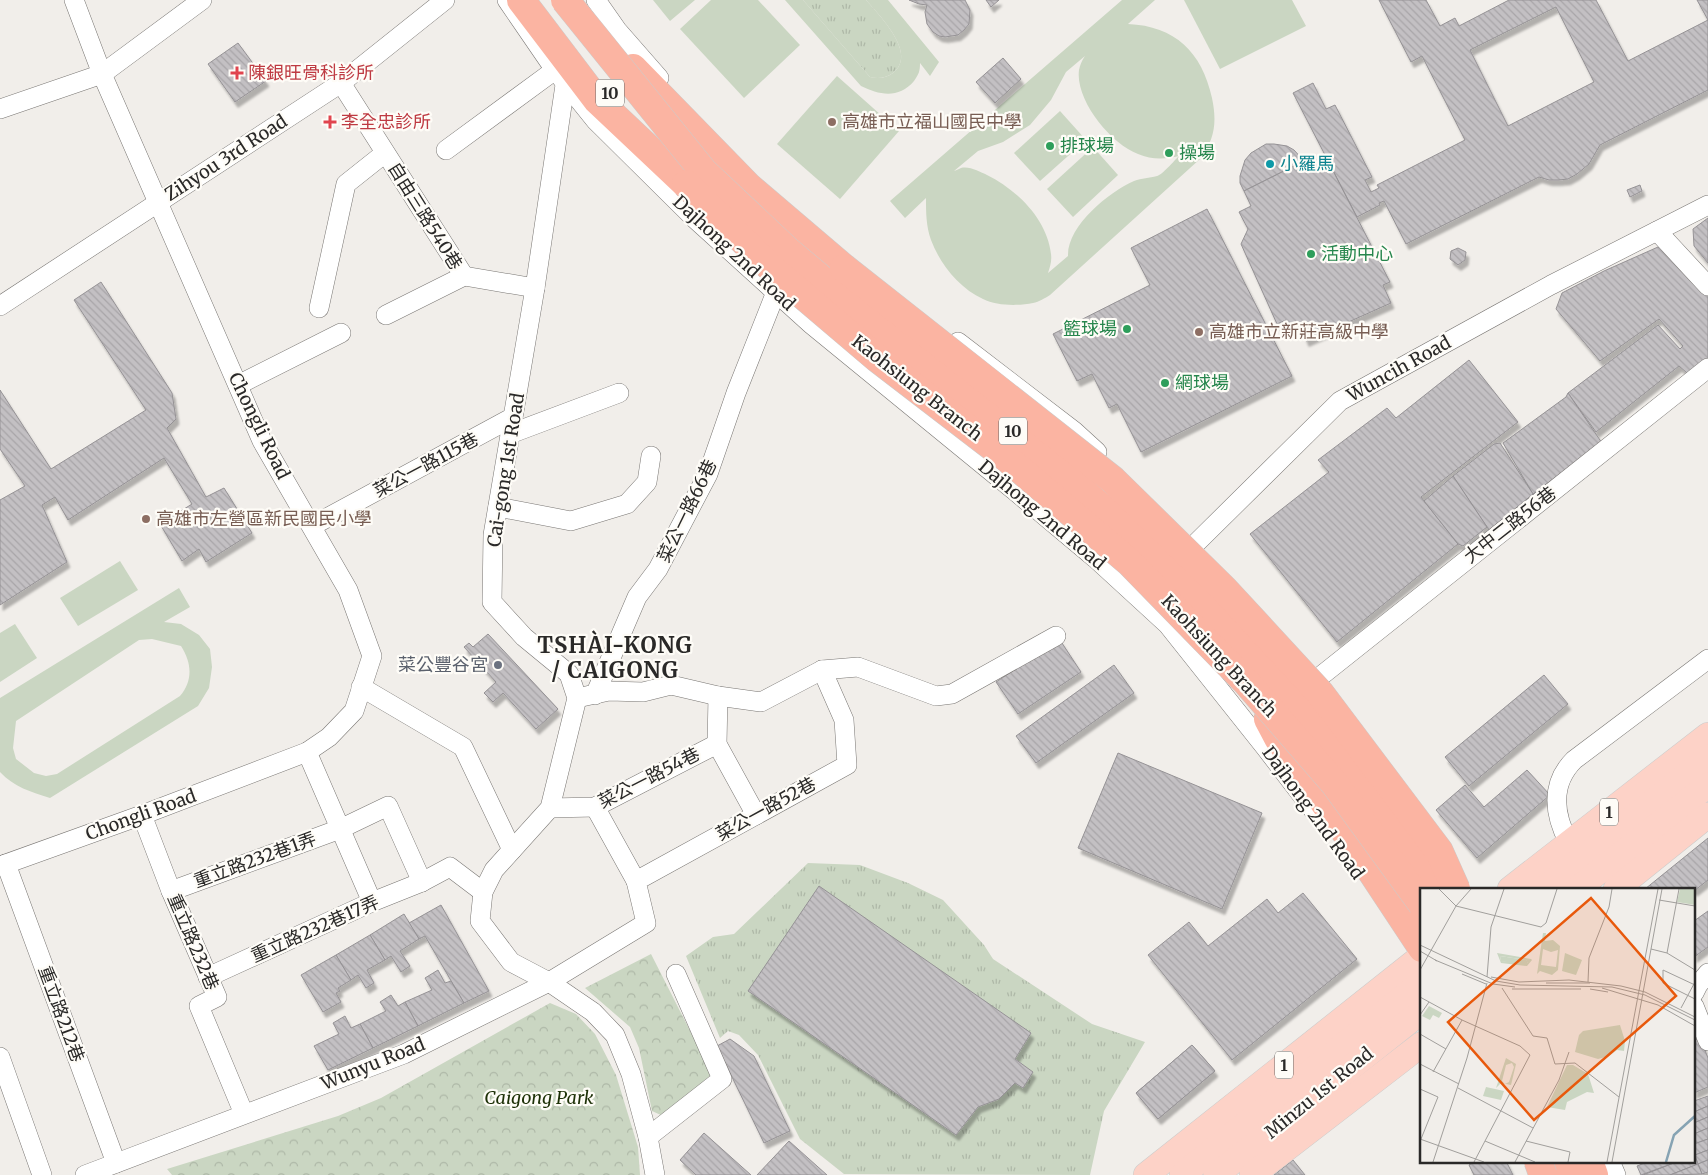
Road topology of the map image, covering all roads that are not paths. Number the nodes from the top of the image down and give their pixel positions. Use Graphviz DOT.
graph roads {
  1 [pos="74,0"];
  2 [pos="202,0"];
  3 [pos="445,0"];
  4 [pos="507,0"];
  5 [pos="521,0"];
  6 [pos="537,0"];
  7 [pos="565,0"];
  8 [pos="575,0"];
  9 [pos="594,13"];
  10 [pos="102,74"];
  11 [pos="560,78"];
  12 [pos="341,83"];
  13 [pos="0,110"];
  14 [pos="446,150"];
  15 [pos="385,153"];
  16 [pos="686,184"];
  17 [pos="158,203"];
  18 [pos="1708,205"];
  19 [pos="1657,231"];
  20 [pos="464,276"];
  21 [pos="1708,286"];
  22 [pos="535,288"];
  23 [pos="776,292"];
  24 [pos="0,306"];
  25 [pos="319,308"];
  26 [pos="386,314"];
  27 [pos="341,333"];
  28 [pos="1708,368"];
  29 [pos="238,385"];
  30 [pos="619,393"];
  31 [pos="512,426"];
  32 [pos="651,456"];
  33 [pos="498,507"];
  34 [pos="312,526"];
  35 [pos="1194,545"];
  36 [pos="1180,559"];
  37 [pos="1140,599"];
  38 [pos="1254,619"];
  39 [pos="1056,636"];
  40 [pos="1708,659"];
  41 [pos="822,670"];
  42 [pos="1247,683"];
  43 [pos="1312,683"];
  44 [pos="362,687"];
  45 [pos="586,696"];
  46 [pos="718,696"];
  47 [pos="1708,735"];
  48 [pos="717,744"];
  49 [pos="307,752"];
  50 [pos="1708,757"];
  51 [pos="1708,785"];
  52 [pos="595,806"];
  53 [pos="550,808"];
  54 [pos="142,815"];
  55 [pos="756,815"];
  56 [pos="1708,815"];
  57 [pos="340,829"];
  58 [pos="1569,843"];
  59 [pos="512,850"];
  60 [pos="3,865"];
  61 [pos="636,881"];
  62 [pos="422,882"];
  63 [pos="1436,888"];
  64 [pos="1456,888"];
  65 [pos="1470,888"];
  66 [pos="1511,888"];
  67 [pos="1544,888"];
  68 [pos="1578,888"];
  69 [pos="1617,888"];
  70 [pos="171,891"];
  71 [pos="483,892"];
  72 [pos="1420,901"];
  73 [pos="372,902"];
  74 [pos="1420,964"];
  75 [pos="1708,973"];
  76 [pos="676,974"];
  77 [pos="208,977"];
  78 [pos="549,982"];
  79 [pos="1696,989"];
  80 [pos="1696,1011"];
  81 [pos="1420,1013"];
  82 [pos="1708,1041"];
  83 [pos="1420,1046"];
  84 [pos="0,1057"];
  85 [pos="244,1114"];
  86 [pos="648,1137"];
  87 [pos="1524,1162"];
  88 [pos="1538,1162"];
  89 [pos="1554,1162"];
  90 [pos="1564,1162"];
  91 [pos="1589,1162"];
  92 [pos="1610,1162"];
  93 [pos="116,1163"];
  94 [pos="42,1175"];
  95 [pos="84,1175"];
  96 [pos="655,1175"];
  97 [pos="1146,1175"];
  98 [pos="1182,1175"];
  99 [pos="1216,1175"];
  100 [pos="1252,1175"];
  101 [pos="1530,1175"];
  102 [pos="1543,1175"];
  103 [pos="1560,1175"];
  104 [pos="1570,1175"];
  105 [pos="1594,1175"];
  106 [pos="1616,1175"];
  1 -- 10 [label="street, Chongli Road"];
  2 -- 10 [label="street"];
  3 -- 12 [label="street, Zihyou 3rd Road"];
  4 -- 11 [label="street, Dajhong 2nd Road"];
  5 -- 16 [label="highway"];
  6 -- 16 [label="highway, Kaohsiung Branch / 10"];
  7 -- 63 [label="highway, Kaohsiung Branch / 10, bridge"];
  8 -- 9 [label="street"];
  9 -- 35 [label="street"];
  9 -- 36 [label="street"];
  9 -- 64 [label="highway, bridge"];
  10 -- 13 [label="street"];
  10 -- 17 [label="street, Chongli Road"];
  11 -- 14 [label="street"];
  11 -- 22 [label="street, Cai-gong 1st Road"];
  11 -- 23 [label="street, Dajhong 2nd Road"];
  12 -- 15 [label="street, 自由三路540巷"];
  12 -- 17 [label="street, Zihyou 3rd Road"];
  15 -- 20 [label="street, 自由三路540巷"];
  15 -- 25 [label="street"];
  16 -- 42 [label="highway, Kaohsiung Branch / 10, bridge"];
  17 -- 24 [label="street, Zihyou 3rd Road"];
  17 -- 29 [label="street, Chongli Road"];
  18 -- 19 [label="street, Wuncih Road"];
  19 -- 21 [label="street"];
  19 -- 35 [label="street, Wuncih Road"];
  20 -- 22 [label="street"];
  20 -- 26 [label="street, 自由三路540巷"];
  22 -- 31 [label="street, Cai-gong 1st Road"];
  23 -- 37 [label="street, Dajhong 2nd Road"];
  23 -- 45 [label="street, 菜公一路66巷"];
  27 -- 29 [label="street"];
  28 -- 43 [label="street, 大中二路56巷"];
  29 -- 34 [label="street, Chongli Road"];
  30 -- 31 [label="street, 菜公一路115巷"];
  31 -- 33 [label="street, Cai-gong 1st Road"];
  31 -- 34 [label="street, 菜公一路115巷"];
  32 -- 33 [label="street"];
  33 -- 45 [label="street, Cai-gong 1st Road"];
  34 -- 44 [label="street, Chongli Road"];
  35 -- 36 [label="street, Wuncih Road"];
  35 -- 38 [label="street"];
  36 -- 37 [label="street, Wuncih Road"];
  36 -- 38 [label="street"];
  37 -- 74 [label="street, Dajhong 2nd Road"];
  38 -- 43 [label="street"];
  39 -- 41 [label="street"];
  40 -- 58 [label="street"];
  41 -- 46 [label="street"];
  41 -- 55 [label="street, 菜公一路52巷"];
  42 -- 72 [label="highway, Kaohsiung Branch / 10, bridge"];
  42 -- 74 [label="highway, bridge"];
  43 -- 65 [label="street"];
  44 -- 49 [label="street, Chongli Road"];
  44 -- 59 [label="street"];
  45 -- 46 [label="street"];
  45 -- 53 [label="street"];
  46 -- 48 [label="street"];
  47 -- 58 [label="main road, 1"];
  48 -- 52 [label="street, 菜公一路54巷"];
  48 -- 55 [label="street"];
  49 -- 54 [label="street, Chongli Road"];
  49 -- 57 [label="street"];
  50 -- 67 [label="main road, 1"];
  51 -- 68 [label="main road, 1"];
  52 -- 53 [label="street, 菜公一路54巷"];
  52 -- 61 [label="street"];
  53 -- 59 [label="street"];
  54 -- 60 [label="street, Chongli Road"];
  54 -- 70 [label="street, 重立路232巷"];
  55 -- 61 [label="street, 菜公一路52巷"];
  56 -- 69 [label="main road"];
  57 -- 62 [label="street, 重立路232巷1弄"];
  57 -- 70 [label="street, 重立路232巷1弄"];
  57 -- 73 [label="street"];
  58 -- 66 [label="main road, 1"];
  59 -- 71 [label="street"];
  60 -- 93 [label="street, 重立路212巷"];
  61 -- 78 [label="street, Wunyu Road"];
  62 -- 71 [label="street, 重立路232巷17弄"];
  62 -- 73 [label="street, 重立路232巷17弄"];
  70 -- 77 [label="street, 重立路232巷"];
  71 -- 78 [label="street"];
  73 -- 77 [label="street, 重立路232巷17弄"];
  74 -- 97 [label="main road, 1"];
  74 -- 98 [label="main road, 1"];
  75 -- 79 [label="street"];
  76 -- 86 [label="street"];
  77 -- 85 [label="street, 重立路232巷"];
  78 -- 85 [label="street, Wunyu Road"];
  78 -- 86 [label="street"];
  80 -- 82 [label="street"];
  81 -- 99 [label="main road, Minzu 1st Road"];
  83 -- 100 [label="main road, Minzu 1st Road"];
  84 -- 94 [label="street"];
  85 -- 93 [label="street, Wunyu Road"];
  86 -- 96 [label="street"];
  87 -- 101 [label="street"];
  88 -- 102 [label="highway, bridge"];
  89 -- 103 [label="street"];
  90 -- 104 [label="highway"];
  91 -- 105 [label="highway"];
  92 -- 106 [label="street"];
  93 -- 95 [label="street, Wunyu Road"];
}
